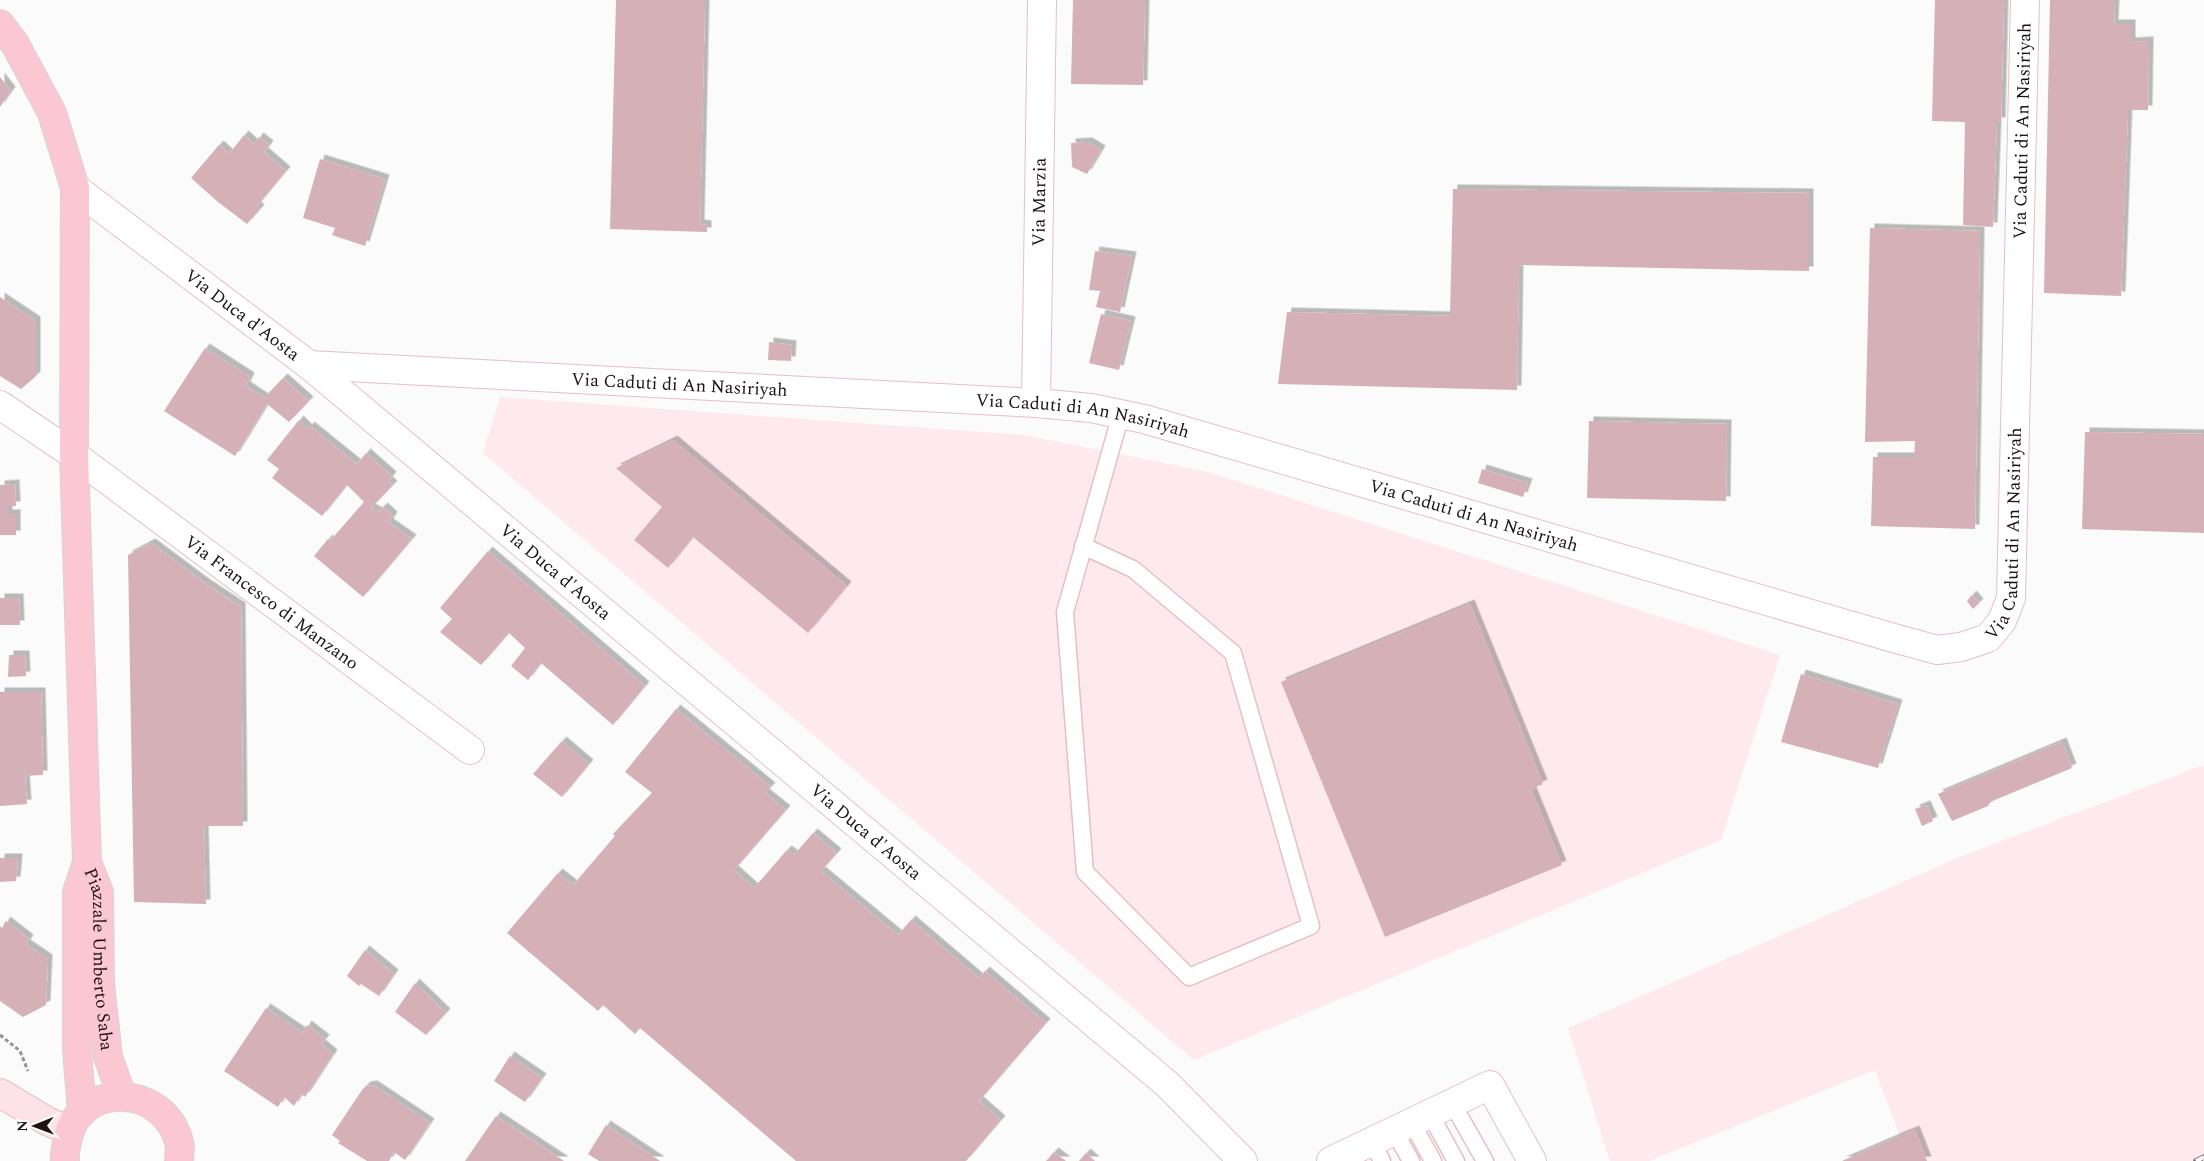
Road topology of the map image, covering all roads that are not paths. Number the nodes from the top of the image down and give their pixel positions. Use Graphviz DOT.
graph roads {
  1 [pos="1042,0"];
  2 [pos="2025,0"];
  3 [pos="0,24"];
  4 [pos="75,188"];
  5 [pos="309,365"];
  6 [pos="1036,403"];
  7 [pos="0,405"];
  8 [pos="1121,414"];
  9 [pos="74,455"];
  10 [pos="1084,546"];
  11 [pos="470,750"];
  12 [pos="87,862"];
  13 [pos="1478,1091"];
  14 [pos="0,1093"];
  15 [pos="122,1096"];
  16 [pos="76,1121"];
  17 [pos="1387,1139"];
  18 [pos="66,1161"];
  19 [pos="179,1161"];
  20 [pos="1243,1161"];
  21 [pos="1410,1161"];
  22 [pos="1433,1161"];
  23 [pos="1456,1161"];
  24 [pos="1485,1161"];
  25 [pos="1517,1161"];
  26 [pos="1532,1161"];
  1 -- 6 [label="street, Via Marzia"];
  2 -- 8 [label="street, Via Caduti di An Nasiriyah"];
  3 -- 4 [label="main road"];
  4 -- 5 [label="street, Via Duca d'Aosta"];
  4 -- 9 [label="main road"];
  5 -- 6 [label="street, Via Caduti di An Nasiriyah"];
  5 -- 20 [label="street, Via Duca d'Aosta"];
  6 -- 8 [label="street, Via Caduti di An Nasiriyah"];
  7 -- 9 [label="street, Via Francesco di Manzano"];
  8 -- 10 [label="lane"];
  9 -- 11 [label="street, Via Francesco di Manzano"];
  9 -- 12 [label="main road"];
  10 -- 10 [label="lane"];
  12 -- 15 [label="main road, Piazzale Umberto Saba"];
  12 -- 16 [label="main road, Piazzale Umberto Saba"];
  13 -- 17 [label="street"];
  13 -- 25 [label="lane"];
  13 -- 26 [label="street"];
  14 -- 16 [label="main road"];
  15 -- 16 [label="main road"];
  15 -- 19 [label="main road"];
  16 -- 18 [label="main road, Piazzale Umberto Saba"];
  17 -- 21 [label="lane"];
  17 -- 22 [label="lane"];
  17 -- 23 [label="lane"];
  17 -- 24 [label="lane"];
}
